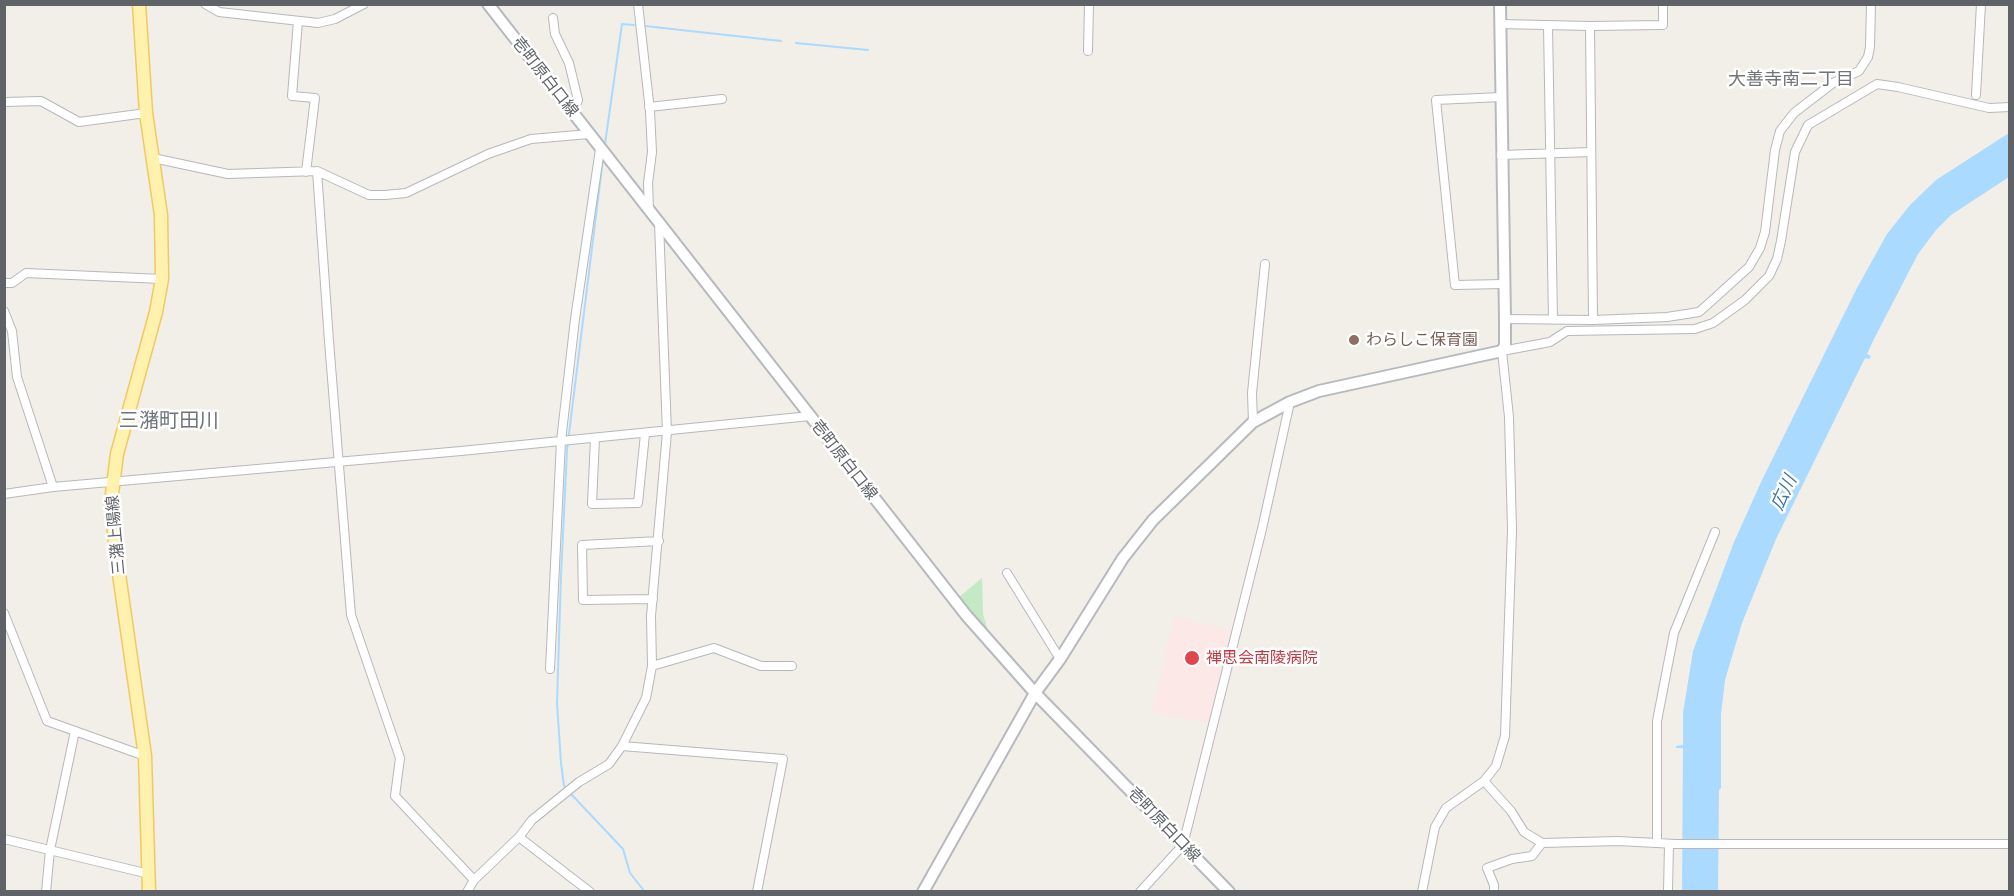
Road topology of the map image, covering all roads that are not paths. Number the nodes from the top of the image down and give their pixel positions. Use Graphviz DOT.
graph roads {
  1 [pos="139,4"];
  2 [pos="205,4"];
  3 [pos="364,4"];
  4 [pos="488,4"];
  5 [pos="638,4"];
  6 [pos="1089,4"];
  7 [pos="1500,4"];
  8 [pos="1663,4"];
  9 [pos="1871,4"];
  10 [pos="1981,4"];
  11 [pos="553,18"];
  12 [pos="298,21"];
  13 [pos="1500,24"];
  14 [pos="1548,25"];
  15 [pos="1590,26"];
  16 [pos="1088,51"];
  17 [pos="1976,95"];
  18 [pos="1501,97"];
  19 [pos="722,99"];
  20 [pos="4,102"];
  21 [pos="650,106"];
  22 [pos="2010,107"];
  23 [pos="146,113"];
  24 [pos="573,113"];
  25 [pos="589,134"];
  26 [pos="600,149"];
  27 [pos="1591,152"];
  28 [pos="1550,153"];
  29 [pos="1501,155"];
  30 [pos="153,158"];
  31 [pos="317,171"];
  32 [pos="306,172"];
  33 [pos="649,210"];
  34 [pos="659,224"];
  35 [pos="1265,264"];
  36 [pos="162,279"];
  37 [pos="4,284"];
  38 [pos="1503,284"];
  39 [pos="4,310"];
  40 [pos="1505,319"];
  41 [pos="1553,320"];
  42 [pos="1593,320"];
  43 [pos="1502,351"];
  44 [pos="1290,402"];
  45 [pos="810,416"];
  46 [pos="1253,422"];
  47 [pos="667,432"];
  48 [pos="645,434"];
  49 [pos="595,438"];
  50 [pos="561,441"];
  51 [pos="339,462"];
  52 [pos="112,483"];
  53 [pos="53,487"];
  54 [pos="4,494"];
  55 [pos="1715,532"];
  56 [pos="659,541"];
  57 [pos="1007,573"];
  58 [pos="653,599"];
  59 [pos="4,613"];
  60 [pos="1060,659"];
  61 [pos="652,666"];
  62 [pos="792,666"];
  63 [pos="550,669"];
  64 [pos="1035,693"];
  65 [pos="75,731"];
  66 [pos="622,746"];
  67 [pos="145,756"];
  68 [pos="1484,781"];
  69 [pos="519,837"];
  70 [pos="4,839"];
  71 [pos="1542,843"];
  72 [pos="1657,843"];
  73 [pos="1672,844"];
  74 [pos="2010,844"];
  75 [pos="1183,845"];
  76 [pos="50,850"];
  77 [pos="149,874"];
  78 [pos="474,880"];
  79 [pos="46,891"];
  80 [pos="149,891"];
  81 [pos="467,891"];
  82 [pos="590,891"];
  83 [pos="757,891"];
  84 [pos="923,891"];
  85 [pos="1140,891"];
  86 [pos="1229,891"];
  87 [pos="1422,891"];
  88 [pos="1494,891"];
  89 [pos="1668,891"];
  1 -- 23 [label="main road, 三潴上陽線"];
  2 -- 12 [label="street"];
  3 -- 12 [label="street"];
  4 -- 24 [label="street, 壱町原白口線"];
  5 -- 21 [label="street"];
  6 -- 16 [label="street"];
  7 -- 13 [label="street"];
  8 -- 15 [label="street"];
  9 -- 42 [label="street"];
  10 -- 17 [label="street"];
  11 -- 24 [label="street"];
  12 -- 32 [label="street"];
  13 -- 14 [label="street"];
  13 -- 18 [label="street"];
  14 -- 15 [label="street"];
  14 -- 28 [label="street"];
  15 -- 27 [label="street"];
  18 -- 29 [label="street"];
  18 -- 38 [label="street"];
  19 -- 21 [label="street"];
  20 -- 23 [label="street"];
  21 -- 33 [label="street"];
  22 -- 43 [label="street"];
  23 -- 30 [label="main road, 三潴上陽線"];
  24 -- 25 [label="street, 壱町原白口線"];
  25 -- 26 [label="street, 壱町原白口線"];
  25 -- 31 [label="street"];
  26 -- 33 [label="street, 壱町原白口線"];
  26 -- 50 [label="street"];
  27 -- 28 [label="street"];
  27 -- 42 [label="street"];
  28 -- 29 [label="street"];
  28 -- 41 [label="street"];
  29 -- 38 [label="street"];
  30 -- 32 [label="street"];
  30 -- 36 [label="main road, 三潴上陽線"];
  31 -- 32 [label="street"];
  31 -- 51 [label="street"];
  33 -- 34 [label="street, 壱町原白口線"];
  34 -- 45 [label="street, 壱町原白口線"];
  34 -- 47 [label="street"];
  35 -- 46 [label="street"];
  36 -- 37 [label="street"];
  36 -- 52 [label="main road, 三潴上陽線"];
  38 -- 40 [label="street"];
  39 -- 53 [label="street"];
  40 -- 41 [label="street"];
  40 -- 43 [label="street"];
  41 -- 42 [label="street"];
  43 -- 44 [label="street"];
  43 -- 68 [label="street"];
  44 -- 46 [label="street"];
  44 -- 75 [label="street"];
  45 -- 47 [label="street"];
  45 -- 64 [label="street, 壱町原白口線"];
  46 -- 60 [label="street"];
  47 -- 48 [label="street"];
  47 -- 56 [label="street"];
  48 -- 49 [label="street"];
  48 -- 49 [label="street"];
  49 -- 50 [label="street"];
  50 -- 51 [label="street"];
  50 -- 63 [label="street"];
  51 -- 52 [label="street"];
  51 -- 78 [label="street"];
  52 -- 53 [label="street"];
  52 -- 67 [label="main road, 三潴上陽線"];
  53 -- 54 [label="street"];
  55 -- 72 [label="street"];
  56 -- 58 [label="street"];
  56 -- 58 [label="street"];
  57 -- 60 [label="street"];
  58 -- 61 [label="street"];
  59 -- 65 [label="street"];
  60 -- 64 [label="street"];
  61 -- 62 [label="street"];
  61 -- 66 [label="street"];
  64 -- 75 [label="street, 壱町原白口線"];
  64 -- 84 [label="street"];
  65 -- 67 [label="street"];
  65 -- 76 [label="street"];
  66 -- 69 [label="street"];
  66 -- 83 [label="street"];
  67 -- 77 [label="main road, 三潴上陽線"];
  68 -- 71 [label="street"];
  68 -- 87 [label="street"];
  69 -- 78 [label="street"];
  69 -- 82 [label="street"];
  70 -- 76 [label="street"];
  71 -- 72 [label="street"];
  71 -- 88 [label="street"];
  72 -- 73 [label="street"];
  73 -- 74 [label="street"];
  73 -- 89 [label="street"];
  75 -- 85 [label="street"];
  75 -- 86 [label="street, 壱町原白口線"];
  76 -- 77 [label="street"];
  76 -- 79 [label="street"];
  77 -- 80 [label="main road, 三潴上陽線"];
  78 -- 81 [label="street"];
}
